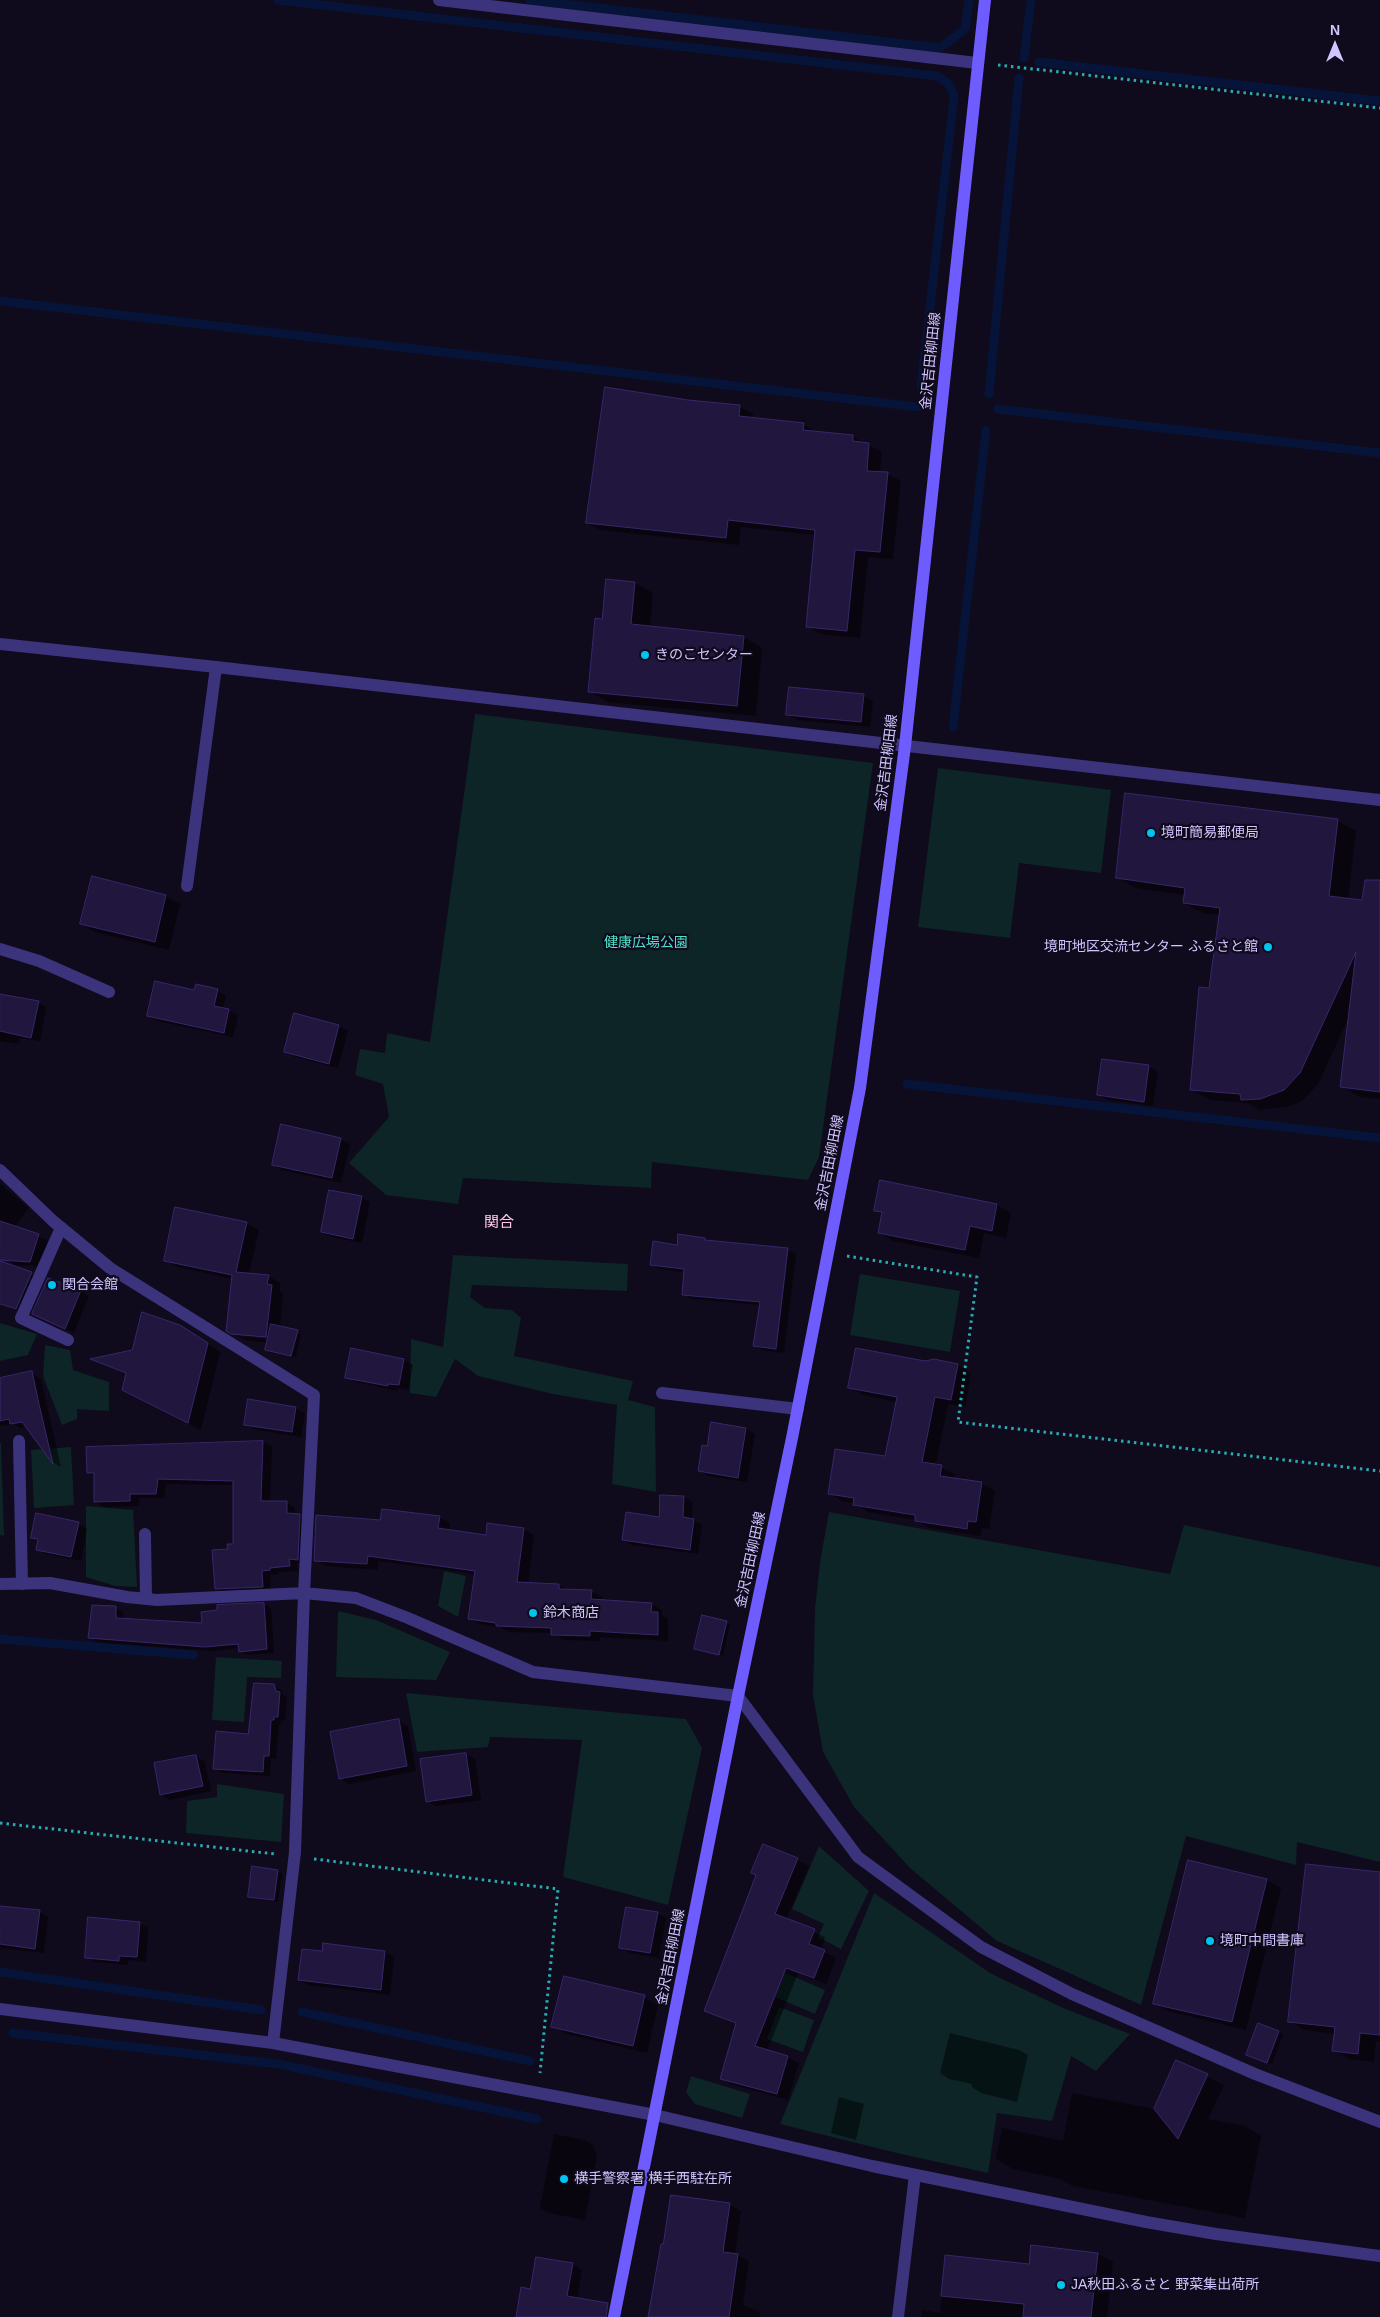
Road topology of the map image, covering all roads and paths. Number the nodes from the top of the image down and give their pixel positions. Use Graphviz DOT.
graph roads {
  1 [pos="439,0"];
  2 [pos="985,0"];
  3 [pos="978,63"];
  4 [pos="1380,108"];
  5 [pos="0,644"];
  6 [pos="216,667"];
  7 [pos="905,746"];
  8 [pos="1380,800"];
  9 [pos="187,886"];
  10 [pos="0,949"];
  11 [pos="109,992"];
  12 [pos="0,1170"];
  13 [pos="61,1228"];
  14 [pos="828,1253"];
  15 [pos="68,1340"];
  16 [pos="662,1393"];
  17 [pos="798,1409"];
  18 [pos="19,1441"];
  19 [pos="1380,1471"];
  20 [pos="144,1534"];
  21 [pos="0,1584"];
  22 [pos="22,1584"];
  23 [pos="304,1593"];
  24 [pos="146,1599"];
  25 [pos="738,1696"];
  26 [pos="0,1823"];
  27 [pos="294,1856"];
  28 [pos="0,2009"];
  29 [pos="274,2043"];
  30 [pos="536,2092"];
  31 [pos="655,2115"];
  32 [pos="1380,2122"];
  33 [pos="914,2175"];
  34 [pos="1380,2256"];
  35 [pos="614,2317"];
  36 [pos="898,2317"];
  1 -- 3 [label="street"];
  2 -- 3 [label="main road, 金沢吉田柳田線"];
  3 -- 4 [label="path"];
  3 -- 7 [label="main road, 金沢吉田柳田線"];
  5 -- 6 [label="street"];
  6 -- 7 [label="street"];
  6 -- 9 [label="street"];
  7 -- 8 [label="street"];
  7 -- 14 [label="main road, 金沢吉田柳田線"];
  10 -- 11 [label="street"];
  12 -- 13 [label="street"];
  13 -- 15 [label="street"];
  13 -- 23 [label="street"];
  14 -- 17 [label="main road, 金沢吉田柳田線"];
  14 -- 19 [label="path"];
  16 -- 17 [label="street"];
  17 -- 25 [label="main road, 金沢吉田柳田線"];
  18 -- 22 [label="street"];
  20 -- 24 [label="street"];
  21 -- 22 [label="street"];
  22 -- 24 [label="street"];
  23 -- 24 [label="street"];
  23 -- 25 [label="street"];
  23 -- 27 [label="street"];
  25 -- 31 [label="main road, 金沢吉田柳田線"];
  25 -- 32 [label="street"];
  26 -- 27 [label="path"];
  27 -- 29 [label="street"];
  27 -- 30 [label="path"];
  28 -- 29 [label="street"];
  29 -- 30 [label="street"];
  30 -- 31 [label="street"];
  31 -- 33 [label="street"];
  31 -- 35 [label="main road, 金沢吉田柳田線"];
  33 -- 34 [label="street"];
  33 -- 36 [label="street"];
}
